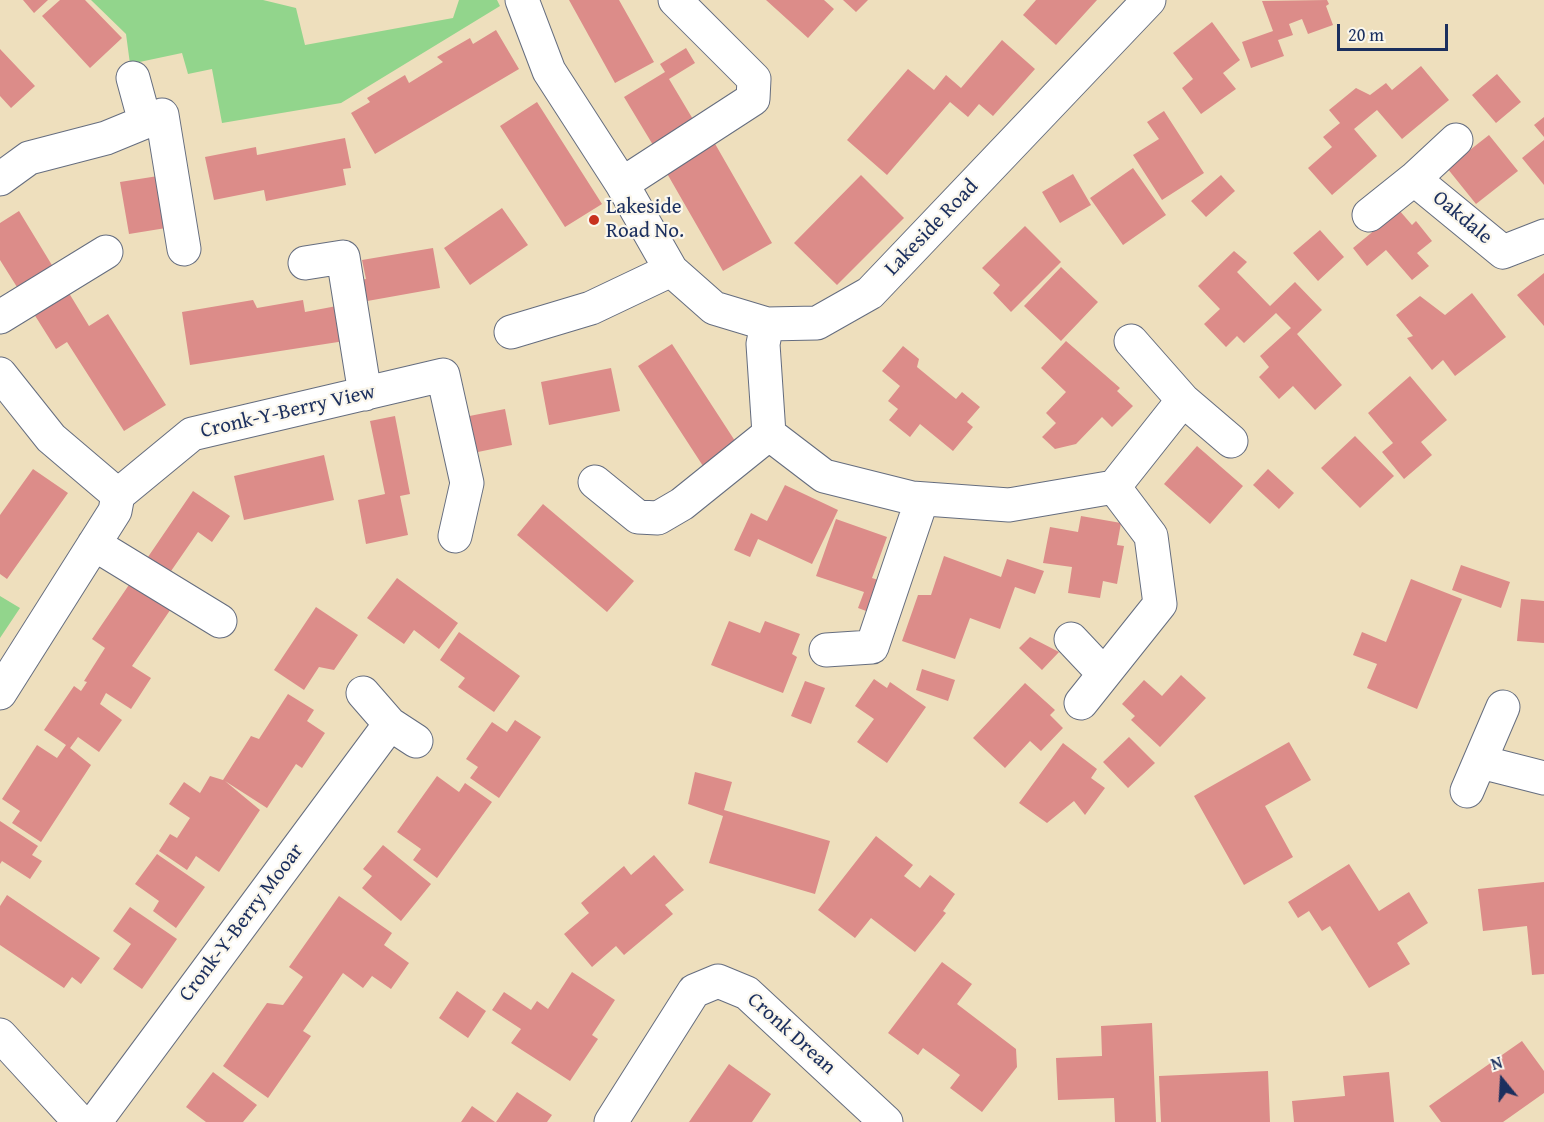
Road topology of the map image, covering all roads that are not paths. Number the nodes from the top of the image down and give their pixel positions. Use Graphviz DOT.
graph roads {
  1 [pos="522,0"];
  2 [pos="675,0"];
  3 [pos="1149,0"];
  4 [pos="133,78"];
  5 [pos="154,119"];
  6 [pos="1456,140"];
  7 [pos="6,163"];
  8 [pos="1414,178"];
  9 [pos="622,184"];
  10 [pos="1369,214"];
  11 [pos="1544,236"];
  12 [pos="184,249"];
  13 [pos="106,252"];
  14 [pos="305,263"];
  15 [pos="670,270"];
  16 [pos="0,317"];
  17 [pos="767,324"];
  18 [pos="511,332"];
  19 [pos="1131,341"];
  20 [pos="0,374"];
  21 [pos="365,394"];
  22 [pos="1183,400"];
  23 [pos="769,434"];
  24 [pos="1231,441"];
  25 [pos="595,482"];
  26 [pos="1114,487"];
  27 [pos="118,495"];
  28 [pos="922,499"];
  29 [pos="455,536"];
  30 [pos="93,544"];
  31 [pos="220,621"];
  32 [pos="1071,639"];
  33 [pos="826,650"];
  34 [pos="1104,674"];
  35 [pos="0,693"];
  36 [pos="363,693"];
  37 [pos="1081,703"];
  38 [pos="1503,707"];
  39 [pos="1481,762"];
  40 [pos="1544,778"];
  41 [pos="1467,791"];
  42 [pos="0,1035"];
  43 [pos="80,1122"];
  44 [pos="94,1122"];
  45 [pos="611,1122"];
  46 [pos="886,1122"];
  1 -- 9 [label="street, Lakeside Road"];
  2 -- 9 [label="street"];
  3 -- 17 [label="street, Lakeside Road"];
  4 -- 5 [label="street"];
  5 -- 7 [label="street"];
  5 -- 12 [label="street"];
  6 -- 8 [label="street, Oakdale"];
  8 -- 10 [label="street, Oakdale"];
  8 -- 11 [label="street, Oakdale"];
  9 -- 15 [label="street, Lakeside Road"];
  13 -- 16 [label="street"];
  14 -- 21 [label="street"];
  15 -- 17 [label="street, Lakeside Road"];
  15 -- 18 [label="street"];
  17 -- 23 [label="street"];
  19 -- 22 [label="street"];
  20 -- 27 [label="street"];
  21 -- 27 [label="street, Cronk-Y-Berry View"];
  21 -- 29 [label="street, Cronk-Y-Berry View"];
  22 -- 24 [label="street"];
  22 -- 26 [label="street"];
  23 -- 25 [label="street"];
  23 -- 28 [label="street"];
  26 -- 28 [label="street"];
  26 -- 34 [label="street"];
  27 -- 30 [label="street"];
  28 -- 33 [label="street"];
  30 -- 31 [label="street"];
  30 -- 35 [label="street"];
  32 -- 34 [label="street"];
  34 -- 37 [label="street"];
  36 -- 44 [label="street, Cronk-Y-Berry Mooar"];
  38 -- 39 [label="street"];
  39 -- 40 [label="street"];
  39 -- 41 [label="street"];
  42 -- 43 [label="street"];
  45 -- 46 [label="street, Cronk Drean"];
}
